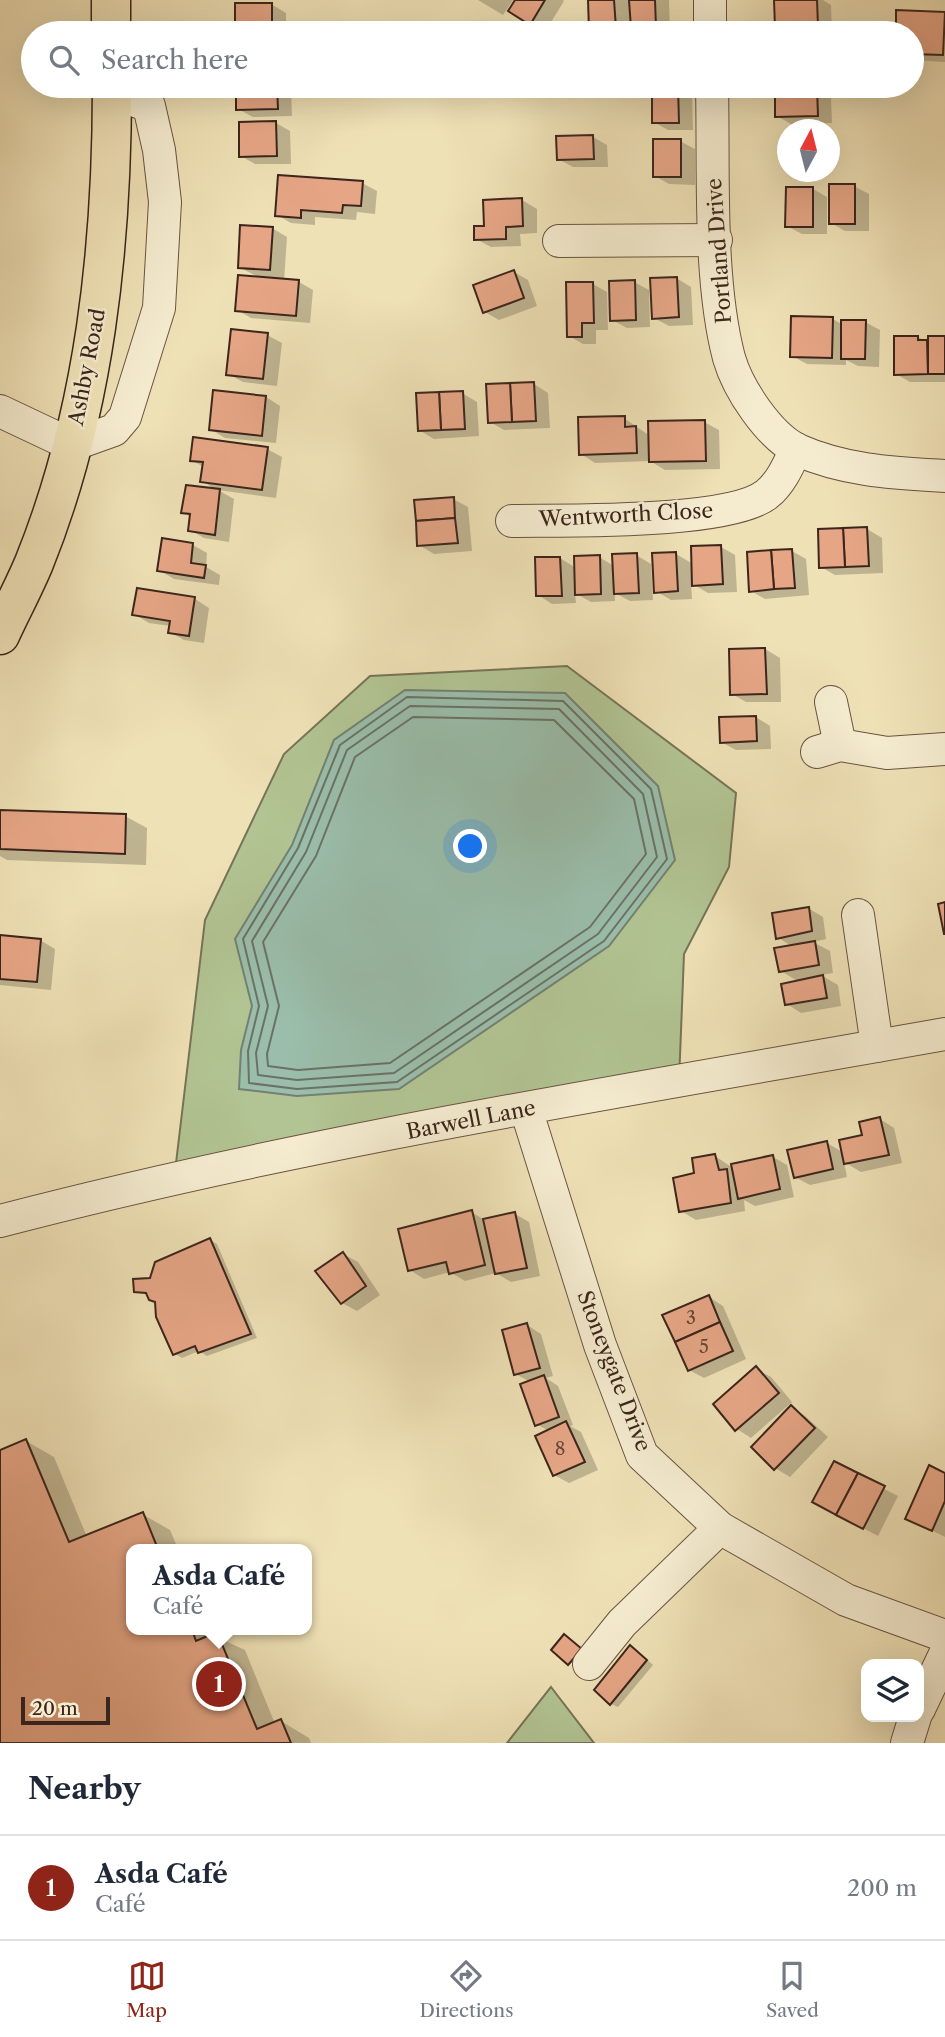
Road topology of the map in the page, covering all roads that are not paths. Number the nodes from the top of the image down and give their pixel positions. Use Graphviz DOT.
graph roads {
  1 [pos="111,0"];
  2 [pos="710,0"];
  3 [pos="111,21"];
  4 [pos="710,21"];
  5 [pos="112,98"];
  6 [pos="132,98"];
  7 [pos="712,98"];
  8 [pos="716,240"];
  9 [pos="559,241"];
  10 [pos="0,411"];
  11 [pos="72,445"];
  12 [pos="796,449"];
  13 [pos="945,476"];
  14 [pos="512,521"];
  15 [pos="0,635"];
  16 [pos="831,702"];
  17 [pos="945,749"];
  18 [pos="858,915"];
  19 [pos="945,1034"];
  20 [pos="877,1046"];
  21 [pos="526,1109"];
  22 [pos="0,1221"];
  23 [pos="720,1528"];
  24 [pos="945,1636"];
  25 [pos="945,1654"];
  26 [pos="589,1664"];
  27 [pos="924,1698"];
  28 [pos="913,1722"];
  29 [pos="907,1743"];
  1 -- 3 [label="main road"];
  2 -- 4 [label="street"];
  5 -- 11 [label="main road, Ashby Road"];
  6 -- 11 [label="street"];
  7 -- 8 [label="street, Portland Drive"];
  8 -- 9 [label="street"];
  8 -- 12 [label="street, Portland Drive"];
  10 -- 11 [label="street"];
  11 -- 15 [label="main road, Ashby Road"];
  12 -- 13 [label="street, Portland Drive"];
  12 -- 14 [label="street, Wentworth Close"];
  16 -- 17 [label="street"];
  18 -- 20 [label="street"];
  19 -- 20 [label="street, Barwell Lane"];
  20 -- 21 [label="street, Barwell Lane"];
  21 -- 22 [label="street, Barwell Lane"];
  21 -- 23 [label="street, Stoneygate Drive"];
  23 -- 24 [label="street, Stoneygate Drive"];
  23 -- 26 [label="street"];
  25 -- 27 [label="street"];
  28 -- 29 [label="street"];
}
